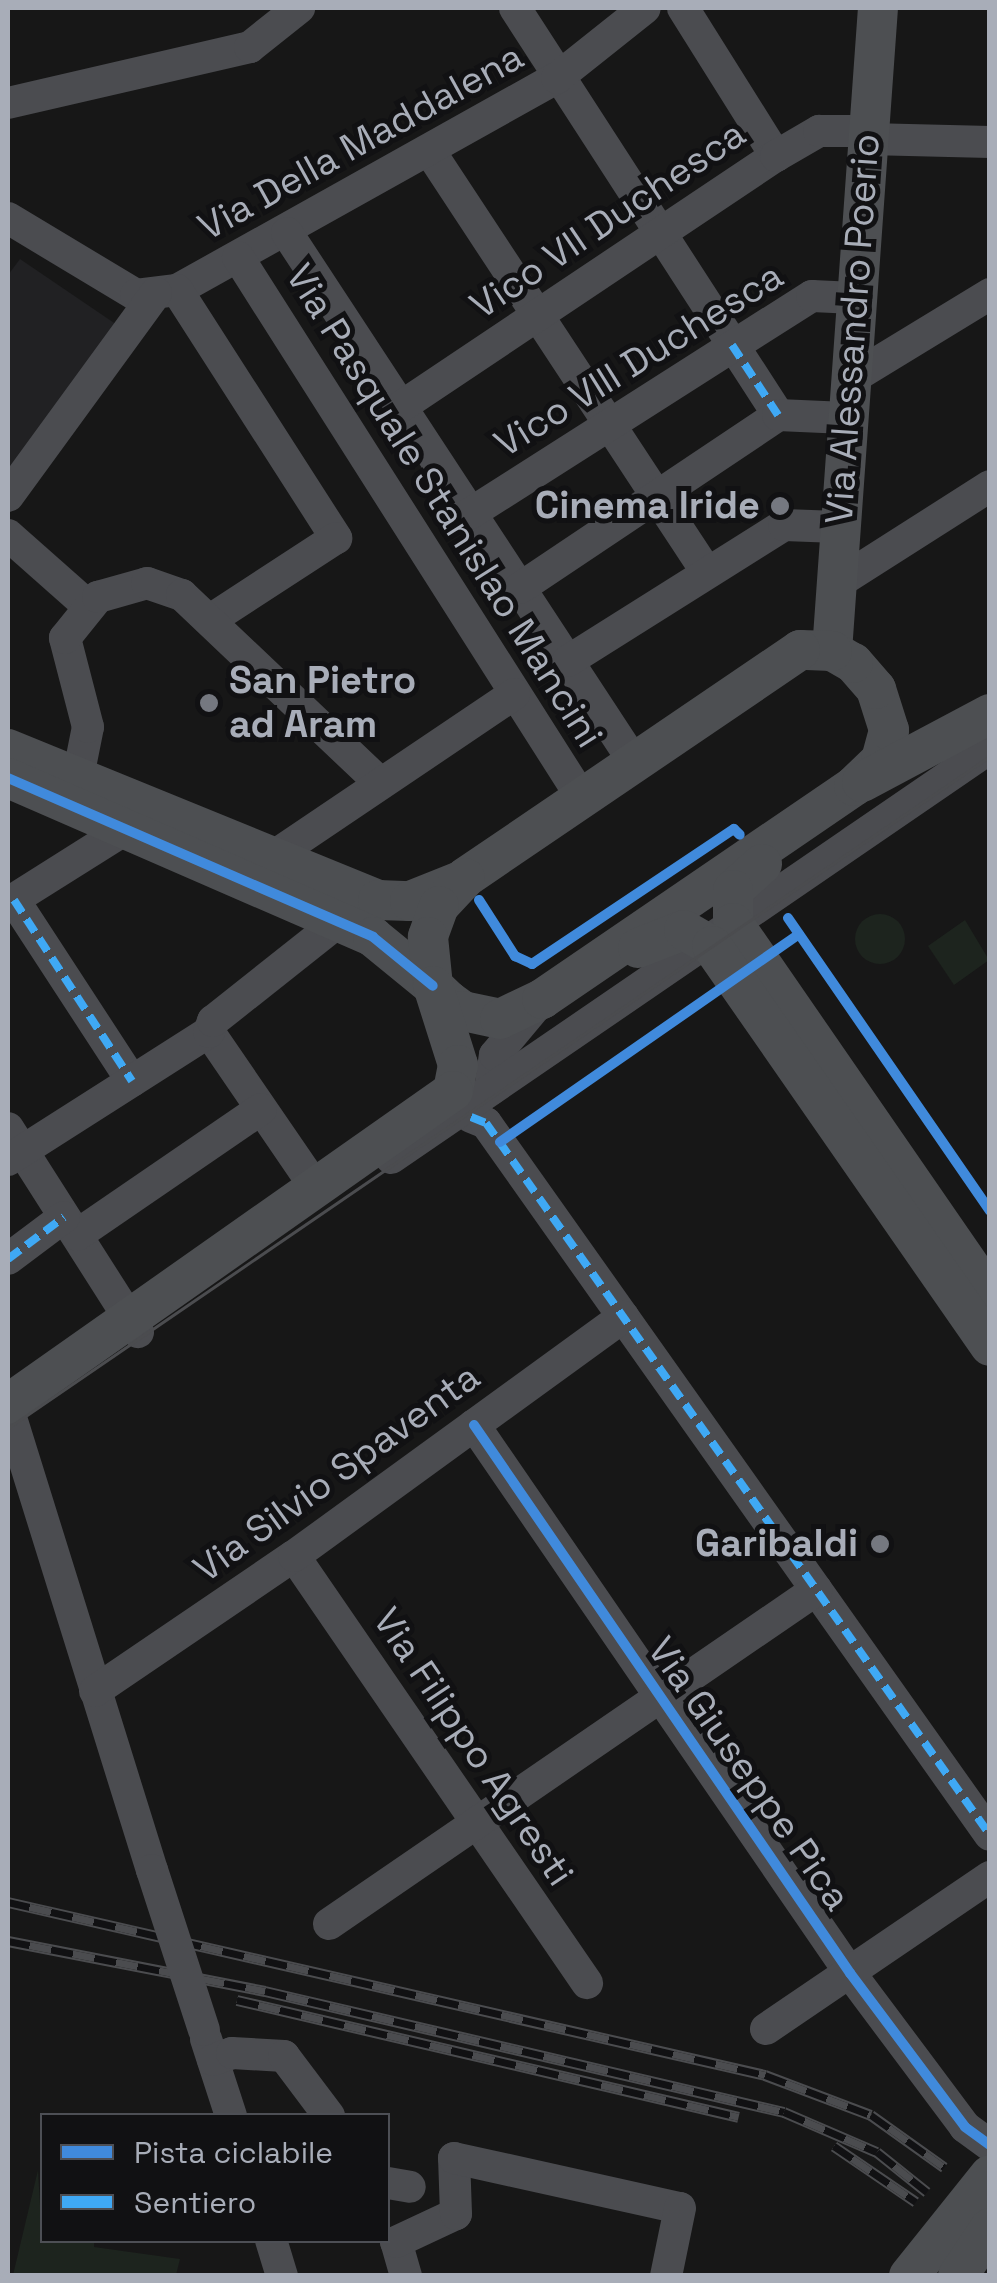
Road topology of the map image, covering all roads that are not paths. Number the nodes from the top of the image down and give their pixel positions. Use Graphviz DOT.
graph roads {
  1 [pos="299,8"];
  2 [pos="515,8"];
  3 [pos="645,8"];
  4 [pos="683,8"];
  5 [pos="878,8"];
  6 [pos="557,78"];
  7 [pos="8,103"];
  8 [pos="868,135"];
  9 [pos="990,142"];
  10 [pos="428,150"];
  11 [pos="776,156"];
  12 [pos="8,218"];
  13 [pos="287,233"];
  14 [pos="658,233"];
  15 [pos="238,256"];
  16 [pos="166,292"];
  17 [pos="990,294"];
  18 [pos="856,298"];
  19 [pos="538,316"];
  20 [pos="732,345"];
  21 [pos="848,399"];
  22 [pos="402,406"];
  23 [pos="778,415"];
  24 [pos="609,424"];
  25 [pos="990,486"];
  26 [pos="8,496"];
  27 [pos="657,497"];
  28 [pos="472,513"];
  29 [pos="838,527"];
  30 [pos="8,534"];
  31 [pos="706,571"];
  32 [pos="833,586"];
  33 [pos="520,588"];
  34 [pos="87,604"];
  35 [pos="210,620"];
  36 [pos="832,650"];
  37 [pos="568,662"];
  38 [pos="514,694"];
  39 [pos="981,730"];
  40 [pos="8,749"];
  41 [pos="634,762"];
  42 [pos="78,776"];
  43 [pos="8,778"];
  44 [pos="378,782"];
  45 [pos="854,786"];
  46 [pos="582,798"];
  47 [pos="797,822"];
  48 [pos="127,828"];
  49 [pos="268,860"];
  50 [pos="465,878"];
  51 [pos="11,902"];
  52 [pos="338,922"];
  53 [pos="720,932"];
  54 [pos="584,970"];
  55 [pos="432,986"];
  56 [pos="542,1000"];
  57 [pos="210,1032"];
  58 [pos="132,1080"];
  59 [pos="469,1102"];
  60 [pos="261,1109"];
  61 [pos="418,1140"];
  62 [pos="11,1147"];
  63 [pos="317,1190"];
  64 [pos="71,1226"];
  65 [pos="8,1260"];
  66 [pos="990,1296"];
  67 [pos="623,1317"];
  68 [pos="134,1325"];
  69 [pos="990,1346"];
  70 [pos="9,1412"];
  71 [pos="474,1425"];
  72 [pos="294,1556"];
  73 [pos="816,1590"];
  74 [pos="95,1691"];
  75 [pos="659,1698"];
  76 [pos="476,1824"];
  77 [pos="990,1836"];
  78 [pos="990,1877"];
  79 [pos="328,1924"];
  80 [pos="850,1973"];
  81 [pos="587,1983"];
  82 [pos="766,2030"];
  83 [pos="208,2045"];
  84 [pos="230,2113"];
  85 [pos="327,2113"];
  86 [pos="990,2145"];
  87 [pos="990,2175"];
  88 [pos="990,2228"];
  89 [pos="271,2243"];
  90 [pos="282,2276"];
  91 [pos="406,2276"];
  92 [pos="666,2276"];
  93 [pos="908,2276"];
  94 [pos="958,2276"];
  1 -- 7 [label="street"];
  2 -- 6 [label="street"];
  3 -- 6 [label="street, Via Della Maddalena"];
  4 -- 11 [label="street"];
  5 -- 8 [label="main road, Via Alessandro Poerio"];
  6 -- 10 [label="street, Via Della Maddalena"];
  6 -- 14 [label="street"];
  8 -- 9 [label="street, Vico VII Duchesca"];
  8 -- 11 [label="street, Vico VII Duchesca"];
  8 -- 18 [label="main road, Via Alessandro Poerio"];
  10 -- 13 [label="street, Via Della Maddalena"];
  10 -- 19 [label="street"];
  11 -- 14 [label="street, Vico VII Duchesca"];
  12 -- 16 [label="street"];
  13 -- 15 [label="street, Via Della Maddalena"];
  13 -- 22 [label="street, Via Pasquale Stanislao Mancini"];
  14 -- 19 [label="street, Vico VII Duchesca"];
  14 -- 20 [label="street"];
  15 -- 16 [label="street, Via Della Maddalena"];
  15 -- 38 [label="street, Via Pasquale Stanislao Mancini"];
  16 -- 26 [label="street"];
  16 -- 35 [label="street"];
  17 -- 21 [label="street"];
  18 -- 20 [label="street, Vico VIII Duchesca"];
  18 -- 21 [label="main road, Via Alessandro Poerio"];
  19 -- 22 [label="street, Vico VII Duchesca"];
  19 -- 24 [label="street"];
  20 -- 23 [label="street"];
  20 -- 24 [label="street, Vico VIII Duchesca"];
  21 -- 23 [label="street"];
  21 -- 29 [label="main road, Via Alessandro Poerio"];
  22 -- 28 [label="street, Via Pasquale Stanislao Mancini"];
  23 -- 27 [label="street"];
  24 -- 27 [label="street"];
  24 -- 28 [label="street, Vico VIII Duchesca"];
  25 -- 32 [label="street"];
  27 -- 31 [label="street"];
  27 -- 33 [label="street"];
  28 -- 33 [label="street, Via Pasquale Stanislao Mancini"];
  29 -- 31 [label="street"];
  29 -- 32 [label="main road, Via Alessandro Poerio"];
  30 -- 34 [label="street"];
  31 -- 37 [label="street"];
  32 -- 36 [label="main road, Via Alessandro Poerio"];
  33 -- 37 [label="street, Via Pasquale Stanislao Mancini"];
  34 -- 35 [label="street"];
  34 -- 42 [label="street"];
  35 -- 44 [label="street"];
  36 -- 41 [label="main road"];
  36 -- 45 [label="main road"];
  37 -- 41 [label="street, Via Pasquale Stanislao Mancini"];
  38 -- 44 [label="street"];
  38 -- 46 [label="street, Via Pasquale Stanislao Mancini"];
  39 -- 45 [label="main road"];
  39 -- 53 [label="street"];
  40 -- 42 [label="main road"];
  41 -- 46 [label="main road"];
  42 -- 49 [label="main road"];
  43 -- 48 [label="main road"];
  44 -- 49 [label="street"];
  45 -- 47 [label="main road"];
  46 -- 50 [label="main road"];
  47 -- 53 [label="main road"];
  47 -- 54 [label="main road"];
  48 -- 51 [label="street"];
  48 -- 52 [label="main road"];
  49 -- 50 [label="main road"];
  50 -- 55 [label="main road"];
  51 -- 58 [label="street"];
  52 -- 55 [label="main road"];
  52 -- 57 [label="street"];
  53 -- 54 [label="main road"];
  53 -- 59 [label="street"];
  53 -- 66 [label="main road"];
  53 -- 69 [label="main road"];
  54 -- 56 [label="main road"];
  55 -- 56 [label="main road"];
  55 -- 59 [label="main road"];
  56 -- 59 [label="street"];
  57 -- 58 [label="street"];
  57 -- 60 [label="street"];
  58 -- 62 [label="street"];
  59 -- 61 [label="street"];
  59 -- 61 [label="street"];
  59 -- 63 [label="main road"];
  59 -- 67 [label="street"];
  60 -- 63 [label="street"];
  60 -- 64 [label="street"];
  61 -- 68 [label="street"];
  62 -- 64 [label="street"];
  63 -- 68 [label="main road"];
  64 -- 65 [label="street"];
  64 -- 68 [label="street"];
  67 -- 71 [label="street, Via Silvio Spaventa"];
  67 -- 73 [label="street"];
  68 -- 70 [label="main road"];
  70 -- 74 [label="street"];
  71 -- 72 [label="street, Via Silvio Spaventa"];
  71 -- 75 [label="street, Via Giuseppe Pica"];
  72 -- 74 [label="street, Via Silvio Spaventa"];
  72 -- 76 [label="street, Via Filippo Agresti"];
  73 -- 75 [label="street"];
  73 -- 77 [label="street"];
  74 -- 83 [label="street, bridge"];
  75 -- 76 [label="street"];
  75 -- 80 [label="street, Via Giuseppe Pica"];
  76 -- 79 [label="street"];
  76 -- 81 [label="street, Via Filippo Agresti"];
  78 -- 80 [label="street"];
  80 -- 82 [label="street"];
  80 -- 86 [label="street, Via Giuseppe Pica"];
  83 -- 84 [label="street"];
  83 -- 85 [label="street"];
  87 -- 93 [label="main road"];
  88 -- 94 [label="main road"];
  89 -- 90 [label="street"];
  91 -- 92 [label="street"];
}
